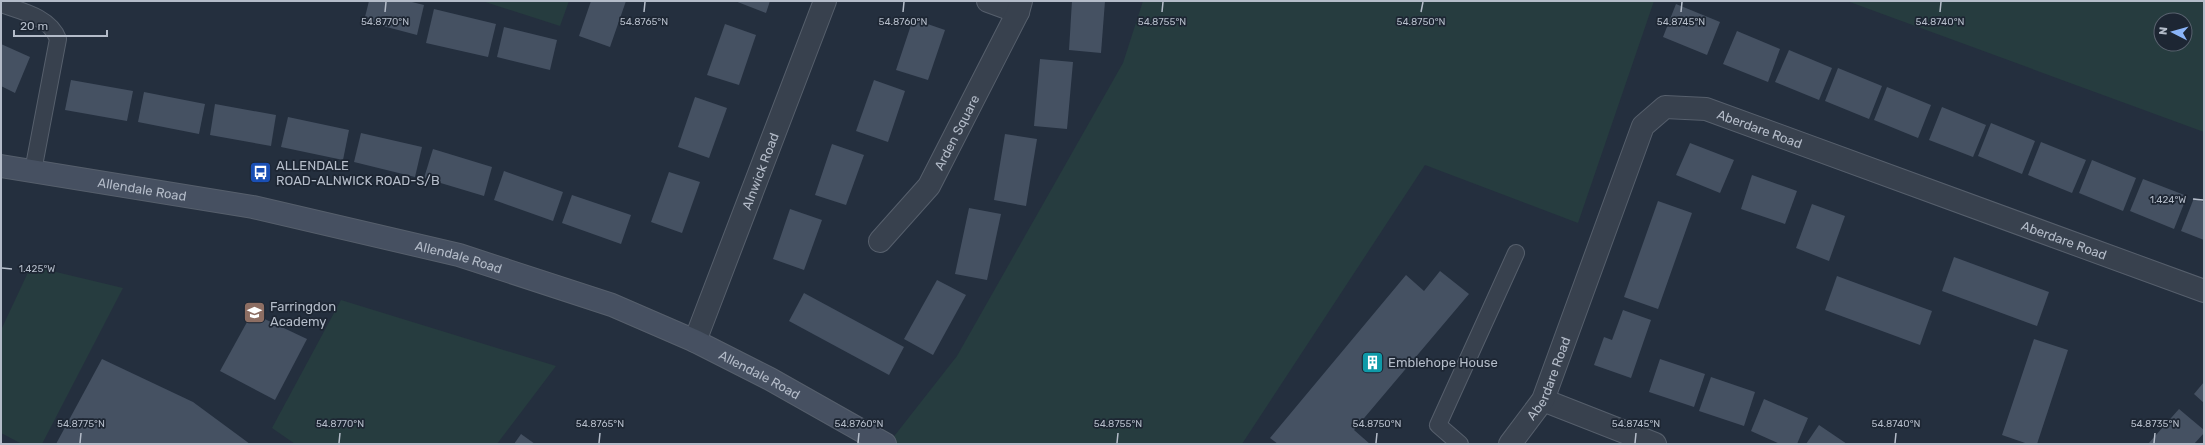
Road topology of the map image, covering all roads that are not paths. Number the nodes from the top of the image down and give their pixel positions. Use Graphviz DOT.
graph roads {
  1 [pos="825,1"];
  2 [pos="988,1"];
  3 [pos="1,4"];
  4 [pos="1019,6"];
  5 [pos="1,166"];
  6 [pos="33,171"];
  7 [pos="880,241"];
  8 [pos="1516,253"];
  9 [pos="2204,291"];
  10 [pos="695,341"];
  11 [pos="1544,400"];
  12 [pos="885,444"];
  13 [pos="1460,444"];
  14 [pos="1510,444"];
  15 [pos="1654,444"];
  1 -- 10 [label="street, Alnwick Road"];
  2 -- 4 [label="street, Arden Square"];
  3 -- 6 [label="lane"];
  4 -- 7 [label="street, Arden Square"];
  5 -- 6 [label="street, Allendale Road"];
  6 -- 10 [label="street, Allendale Road"];
  8 -- 13 [label="lane"];
  9 -- 11 [label="street, Aberdare Road"];
  10 -- 12 [label="street, Allendale Road"];
  11 -- 14 [label="street, Aberdare Road"];
  11 -- 15 [label="street"];
}
